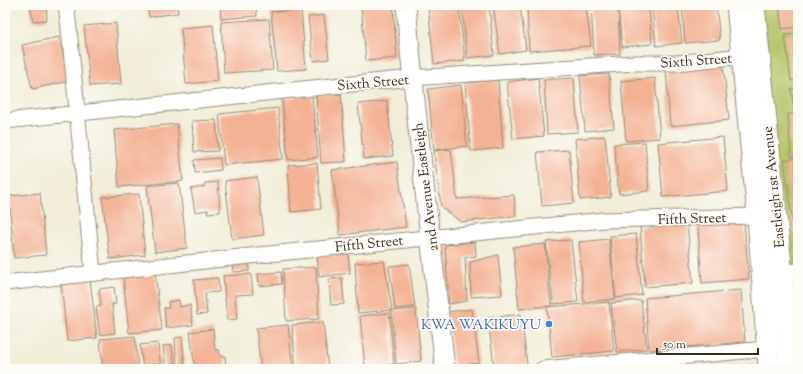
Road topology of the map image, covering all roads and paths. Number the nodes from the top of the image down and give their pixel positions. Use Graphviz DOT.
graph roads {
  1 [pos="66,5"];
  2 [pos="406,5"];
  3 [pos="738,5"];
  4 [pos="754,5"];
  5 [pos="742,56"];
  6 [pos="412,78"];
  7 [pos="78,114"];
  8 [pos="5,121"];
  9 [pos="758,216"];
  10 [pos="431,237"];
  11 [pos="93,273"];
  12 [pos="790,273"];
  13 [pos="5,283"];
  14 [pos="768,359"];
  15 [pos="445,369"];
  16 [pos="543,369"];
  17 [pos="790,369"];
  1 -- 7 [label="street"];
  2 -- 6 [label="street, 2nd Avenue Eastleigh"];
  3 -- 5 [label="main road, Eastleigh 1st Avenue"];
  4 -- 12 [label="main road, Eastleigh 1st Avenue"];
  5 -- 6 [label="street, Sixth Street"];
  5 -- 9 [label="main road, Eastleigh 1st Avenue"];
  6 -- 7 [label="street, Sixth Street"];
  6 -- 10 [label="street, 2nd Avenue Eastleigh"];
  7 -- 8 [label="street, Sixth Street"];
  7 -- 11 [label="street"];
  9 -- 10 [label="street, Fifth Street"];
  9 -- 14 [label="main road, Eastleigh 1st Avenue"];
  10 -- 11 [label="street, Fifth Street"];
  10 -- 15 [label="street, 2nd Avenue Eastleigh"];
  11 -- 13 [label="street, Fifth Street"];
  12 -- 17 [label="main road, Eastleigh 1st Avenue"];
  14 -- 16 [label="street"];
}
